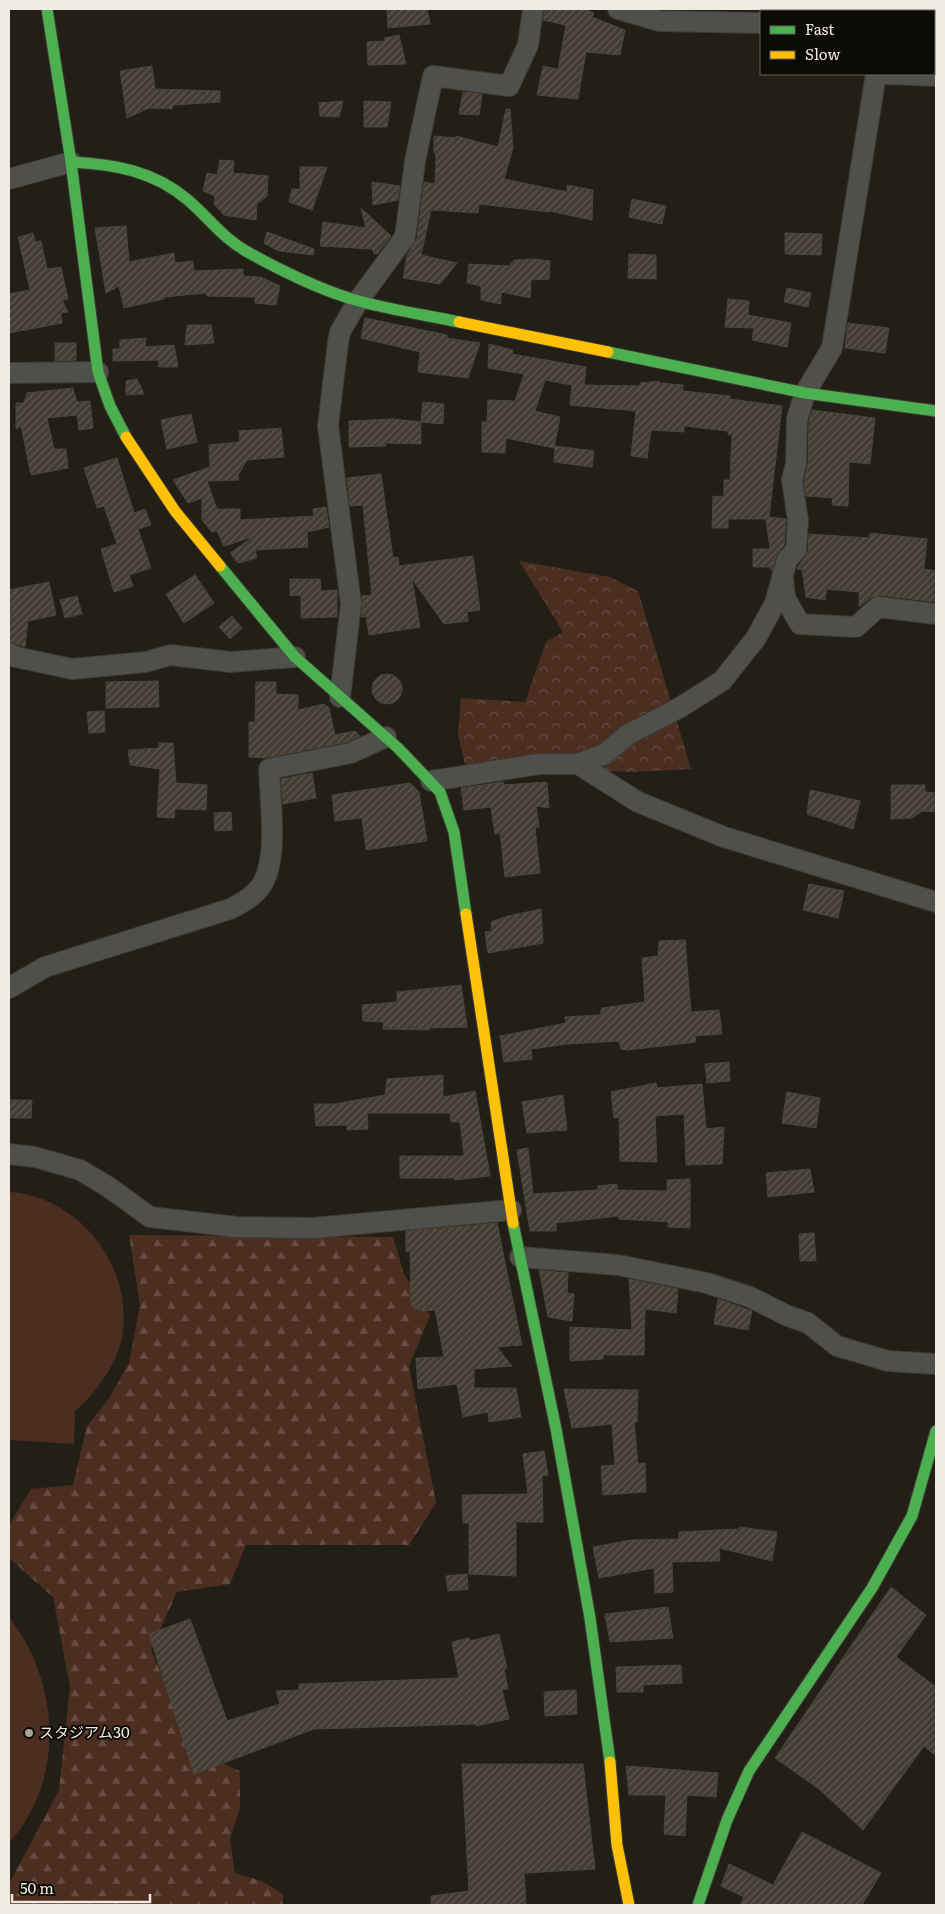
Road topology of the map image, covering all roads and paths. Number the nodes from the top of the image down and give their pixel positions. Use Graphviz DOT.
graph roads {
  1 [pos="47,9"];
  2 [pos="532,9"];
  3 [pos="618,9"];
  4 [pos="760,23"];
  5 [pos="876,75"];
  6 [pos="911,75"];
  7 [pos="936,76"];
  8 [pos="71,162"];
  9 [pos="9,178"];
  10 [pos="358,301"];
  11 [pos="98,372"];
  12 [pos="9,373"];
  13 [pos="805,393"];
  14 [pos="936,411"];
  15 [pos="783,576"];
  16 [pos="936,614"];
  17 [pos="9,653"];
  18 [pos="296,657"];
  19 [pos="340,697"];
  20 [pos="386,737"];
  21 [pos="578,764"];
  22 [pos="431,782"];
  23 [pos="936,902"];
  24 [pos="9,988"];
  25 [pos="9,1154"];
  26 [pos="511,1210"];
  27 [pos="520,1257"];
  28 [pos="936,1364"];
  29 [pos="936,1431"];
  30 [pos="629,1905"];
  31 [pos="698,1905"];
  1 -- 8 [label="street"];
  2 -- 10 [label="street"];
  3 -- 4 [label="street"];
  5 -- 13 [label="street"];
  6 -- 7 [label="street"];
  8 -- 9 [label="street"];
  8 -- 10 [label="street"];
  8 -- 11 [label="street"];
  10 -- 13 [label="street"];
  10 -- 19 [label="street"];
  11 -- 12 [label="street"];
  11 -- 18 [label="street"];
  13 -- 14 [label="street"];
  13 -- 15 [label="street"];
  15 -- 16 [label="street"];
  15 -- 21 [label="street"];
  17 -- 18 [label="street"];
  18 -- 19 [label="street"];
  19 -- 20 [label="street"];
  20 -- 22 [label="street"];
  20 -- 24 [label="street"];
  21 -- 22 [label="street"];
  21 -- 23 [label="street"];
  22 -- 26 [label="street"];
  25 -- 26 [label="street"];
  26 -- 27 [label="street"];
  27 -- 28 [label="street"];
  27 -- 30 [label="street"];
  29 -- 31 [label="street"];
}
